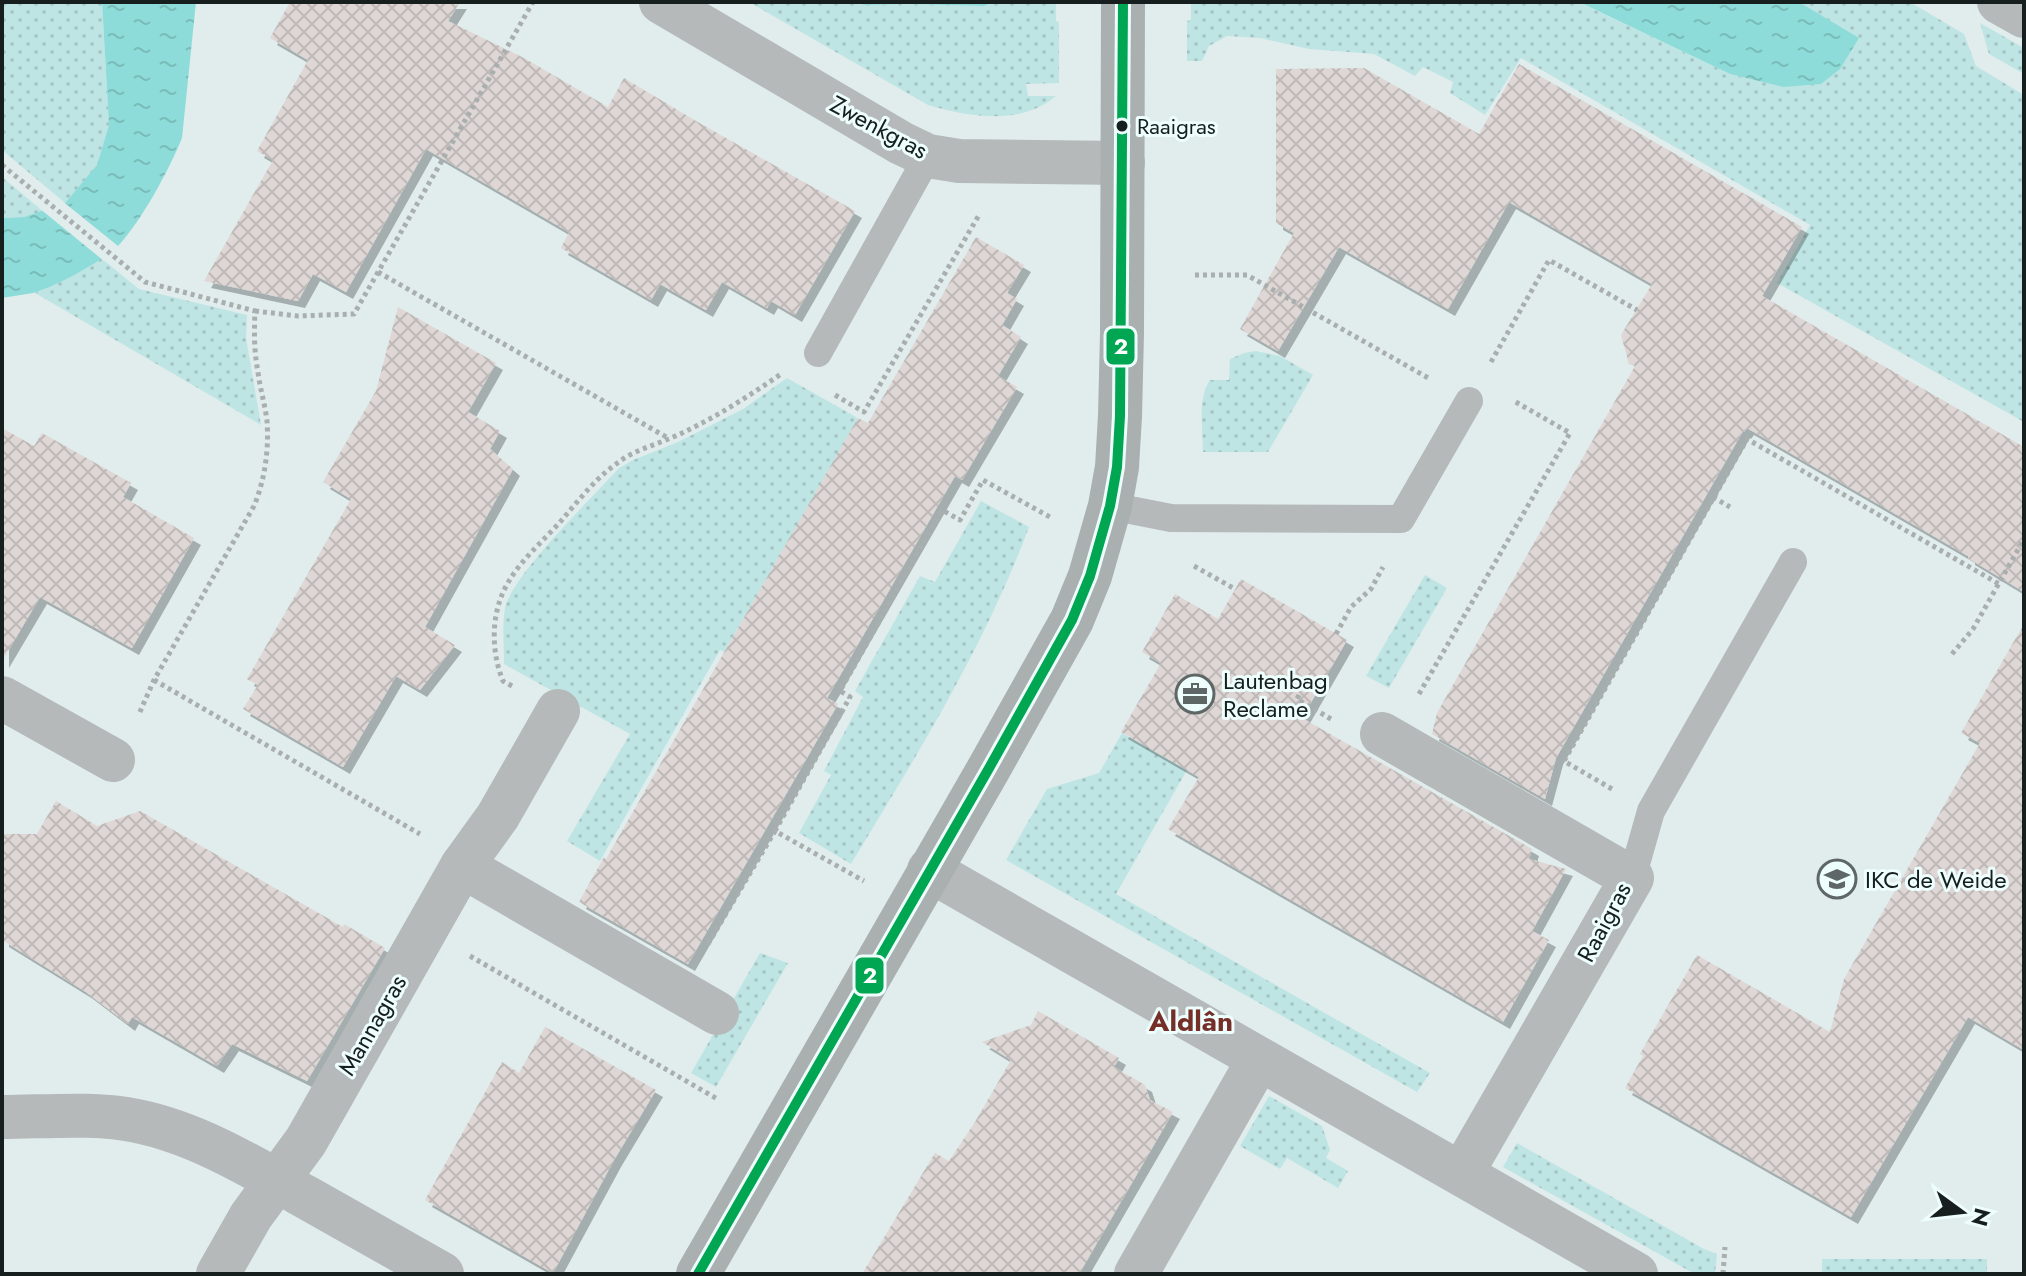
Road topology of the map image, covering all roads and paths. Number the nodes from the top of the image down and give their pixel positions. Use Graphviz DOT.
graph roads {
  1 [pos="533,2"];
  2 [pos="661,2"];
  3 [pos="1999,2"];
  4 [pos="1123,12"];
  5 [pos="2024,16"];
  6 [pos="928,156"];
  7 [pos="1123,163"];
  8 [pos="2,165"];
  9 [pos="981,212"];
  10 [pos="378,272"];
  11 [pos="1195,275"];
  12 [pos="1637,310"];
  13 [pos="255,311"];
  14 [pos="818,353"];
  15 [pos="789,368"];
  16 [pos="828,391"];
  17 [pos="1475,391"];
  18 [pos="669,439"];
  19 [pos="1713,497"];
  20 [pos="1110,506"];
  21 [pos="1730,507"];
  22 [pos="1050,517"];
  23 [pos="1401,519"];
  24 [pos="2024,539"];
  25 [pos="1793,562"];
  26 [pos="1194,566"];
  27 [pos="1235,589"];
  28 [pos="1336,634"];
  29 [pos="1952,654"];
  30 [pos="154,680"];
  31 [pos="2,698"];
  32 [pos="558,711"];
  33 [pos="1387,736"];
  34 [pos="113,760"];
  35 [pos="408,827"];
  36 [pos="775,831"];
  37 [pos="462,866"];
  38 [pos="929,870"];
  39 [pos="1632,878"];
  40 [pos="865,882"];
  41 [pos="426,931"];
  42 [pos="698,1003"];
  43 [pos="1259,1059"];
  44 [pos="719,1100"];
  45 [pos="2,1117"];
  46 [pos="1462,1173"];
  47 [pos="277,1181"];
  48 [pos="1725,1247"];
  49 [pos="218,1274"];
  50 [pos="442,1274"];
  51 [pos="698,1274"];
  52 [pos="1136,1274"];
  53 [pos="1636,1274"];
  54 [pos="1723,1274"];
  1 -- 10 [label="path"];
  2 -- 6 [label="street, Zwenkgras"];
  3 -- 5 [label="street"];
  4 -- 7 [label="street"];
  6 -- 7 [label="street, Zwenkgras"];
  6 -- 14 [label="lane"];
  7 -- 20 [label="street"];
  8 -- 13 [label="path"];
  9 -- 16 [label="path"];
  10 -- 13 [label="path"];
  10 -- 18 [label="path"];
  11 -- 17 [label="path"];
  12 -- 17 [label="path"];
  13 -- 30 [label="path"];
  15 -- 18 [label="path"];
  17 -- 23 [label="lane"];
  17 -- 33 [label="path"];
  18 -- 32 [label="path"];
  19 -- 21 [label="path"];
  20 -- 23 [label="lane"];
  20 -- 38 [label="street"];
  22 -- 36 [label="path"];
  23 -- 28 [label="path"];
  24 -- 29 [label="path"];
  25 -- 39 [label="lane"];
  26 -- 27 [label="path"];
  30 -- 34 [label="path"];
  30 -- 35 [label="path"];
  31 -- 34 [label="street"];
  32 -- 37 [label="street, Mannagras"];
  33 -- 39 [label="street, Raaigras"];
  36 -- 40 [label="path"];
  36 -- 42 [label="path"];
  37 -- 41 [label="street, Mannagras"];
  37 -- 42 [label="street"];
  38 -- 43 [label="street"];
  38 -- 51 [label="street"];
  39 -- 46 [label="street, Raaigras"];
  41 -- 44 [label="path"];
  41 -- 47 [label="street, Mannagras"];
  43 -- 46 [label="street"];
  43 -- 52 [label="street"];
  45 -- 47 [label="street"];
  46 -- 53 [label="street"];
  47 -- 49 [label="street, Mannagras"];
  47 -- 50 [label="street"];
  48 -- 54 [label="path"];
}
